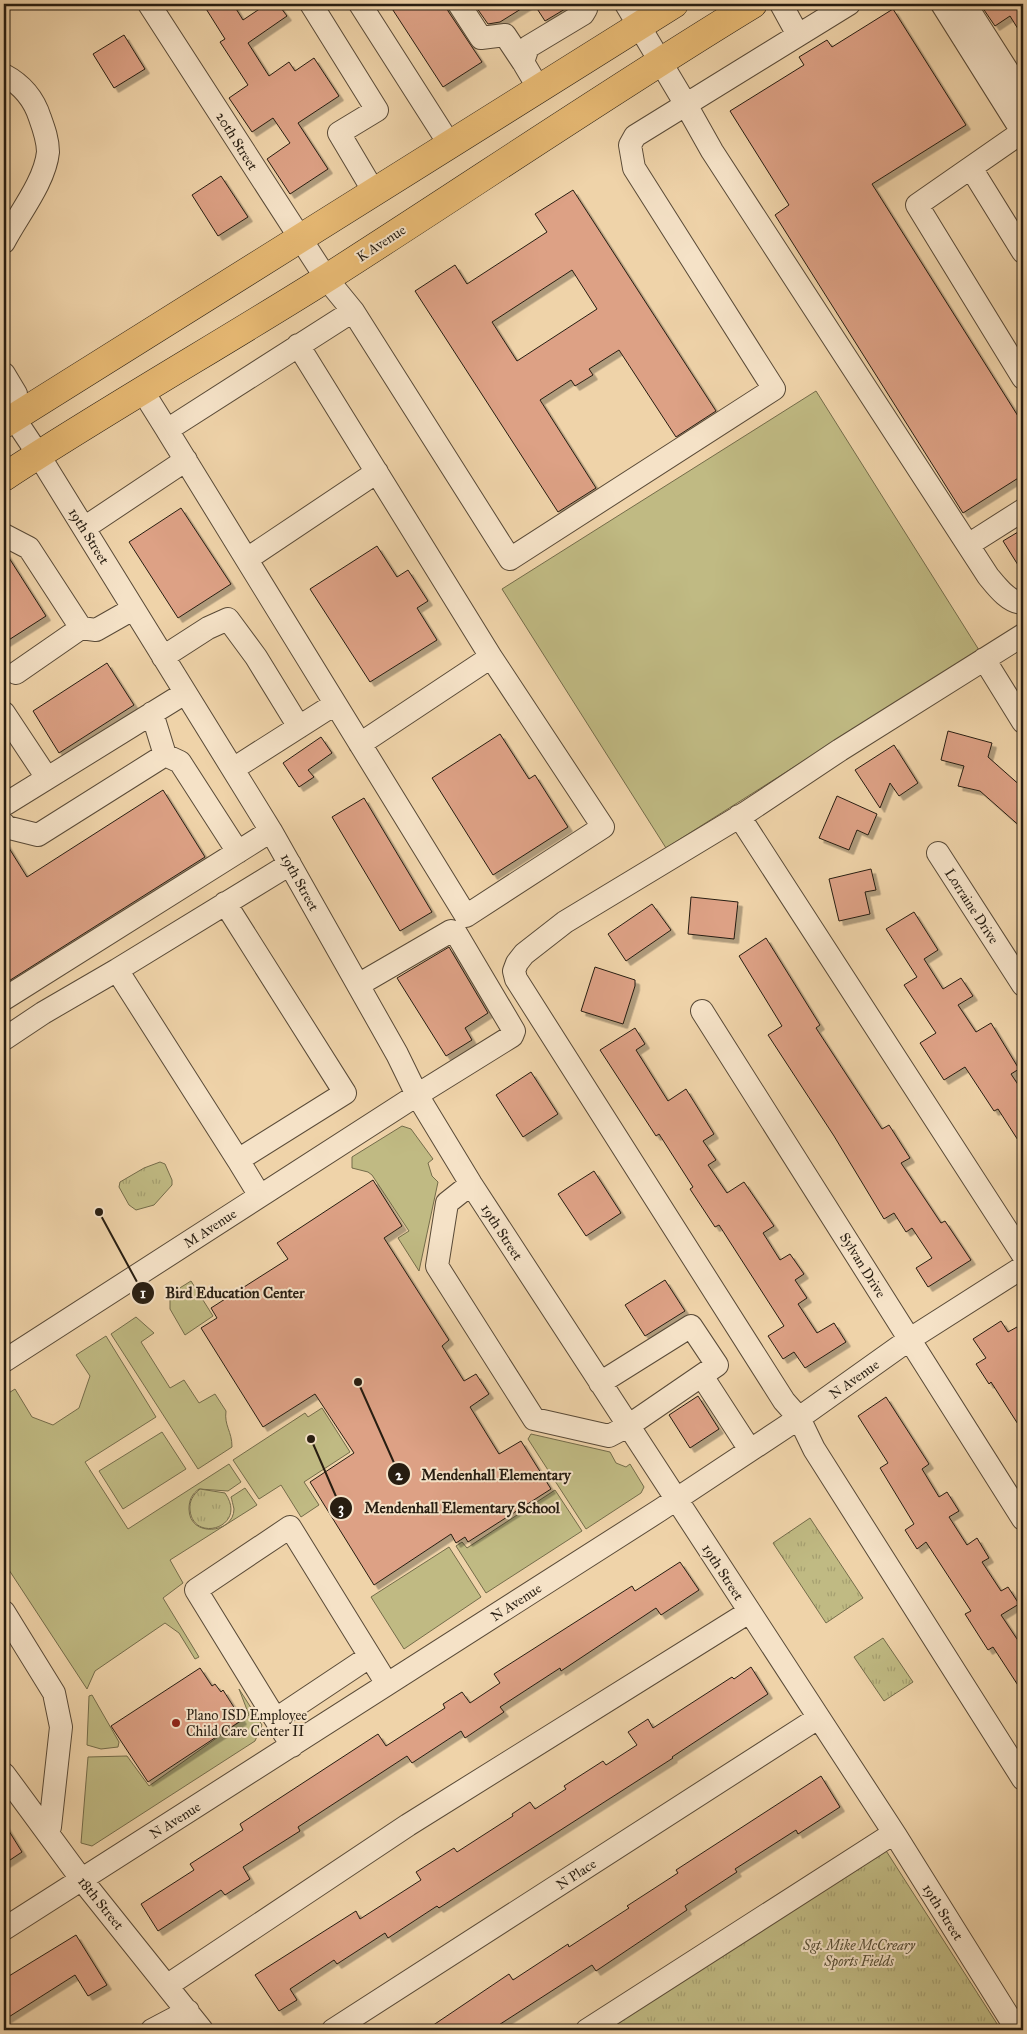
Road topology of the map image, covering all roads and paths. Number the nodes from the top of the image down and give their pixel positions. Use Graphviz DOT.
graph roads {
  1 [pos="149,4"];
  2 [pos="311,4"];
  3 [pos="360,4"];
  4 [pos="459,4"];
  5 [pos="583,4"];
  6 [pos="674,4"];
  7 [pos="753,4"];
  8 [pos="781,4"];
  9 [pos="849,4"];
  10 [pos="942,4"];
  11 [pos="965,4"];
  12 [pos="633,15"];
  13 [pos="798,35"];
  14 [pos="660,61"];
  15 [pos="523,62"];
  16 [pos="4,75"];
  17 [pos="539,89"];
  18 [pos="1023,95"];
  19 [pos="685,103"];
  20 [pos="1023,133"];
  21 [pos="450,145"];
  22 [pos="971,168"];
  23 [pos="374,192"];
  24 [pos="300,238"];
  25 [pos="4,242"];
  26 [pos="1023,252"];
  27 [pos="326,278"];
  28 [pos="353,311"];
  29 [pos="298,345"];
  30 [pos="4,374"];
  31 [pos="1023,378"];
  32 [pos="142,390"];
  33 [pos="7,418"];
  34 [pos="167,430"];
  35 [pos="38,454"];
  36 [pos="186,460"];
  37 [pos="377,472"];
  38 [pos="4,477"];
  39 [pos="1023,510"];
  40 [pos="84,528"];
  41 [pos="4,535"];
  42 [pos="968,545"];
  43 [pos="246,559"];
  44 [pos="1023,603"];
  45 [pos="133,609"];
  46 [pos="81,628"];
  47 [pos="1023,635"];
  48 [pos="163,657"];
  49 [pos="491,657"];
  50 [pos="984,659"];
  51 [pos="16,673"];
  52 [pos="185,693"];
  53 [pos="336,704"];
  54 [pos="4,713"];
  55 [pos="152,713"];
  56 [pos="1023,722"];
  57 [pos="299,727"];
  58 [pos="360,744"];
  59 [pos="165,755"];
  60 [pos="233,769"];
  61 [pos="47,778"];
  62 [pos="4,805"];
  63 [pos="739,816"];
  64 [pos="4,824"];
  65 [pos="271,831"];
  66 [pos="238,852"];
  67 [pos="938,853"];
  68 [pos="290,864"];
  69 [pos="225,903"];
  70 [pos="117,970"];
  71 [pos="358,985"];
  72 [pos="1023,985"];
  73 [pos="4,999"];
  74 [pos="702,1011"];
  75 [pos="4,1039"];
  76 [pos="417,1095"];
  77 [pos="238,1160"];
  78 [pos="471,1184"];
  79 [pos="260,1196"];
  80 [pos="1023,1255"];
  81 [pos="1023,1267"];
  82 [pos="910,1339"];
  83 [pos="4,1361"];
  84 [pos="702,1376"];
  85 [pos="600,1384"];
  86 [pos="799,1418"];
  87 [pos="628,1426"];
  88 [pos="750,1450"];
  89 [pos="675,1500"];
  90 [pos="1023,1520"];
  91 [pos="4,1612"];
  92 [pos="749,1612"];
  93 [pos="369,1657"];
  94 [pos="387,1684"];
  95 [pos="818,1718"];
  96 [pos="276,1719"];
  97 [pos="292,1746"];
  98 [pos="4,1774"];
  99 [pos="1023,1779"];
  100 [pos="47,1832"];
  101 [pos="894,1833"];
  102 [pos="82,1880"];
  103 [pos="4,1929"];
  104 [pos="168,1985"];
  105 [pos="188,2011"];
  106 [pos="152,2030"];
  107 [pos="202,2030"];
  108 [pos="333,2030"];
  109 [pos="587,2030"];
  110 [pos="1018,2030"];
  1 -- 24 [label="street, 20th Street"];
  2 -- 23 [label="street"];
  3 -- 21 [label="street"];
  4 -- 15 [label="street"];
  5 -- 15 [label="street"];
  6 -- 12 [label="main road"];
  7 -- 14 [label="main road, K Avenue"];
  8 -- 13 [label="street"];
  9 -- 13 [label="street"];
  10 -- 20 [label="street"];
  11 -- 18 [label="street"];
  12 -- 14 [label="street"];
  12 -- 17 [label="main road"];
  13 -- 19 [label="street"];
  14 -- 19 [label="street"];
  14 -- 27 [label="main road, K Avenue"];
  15 -- 17 [label="street"];
  16 -- 25 [label="street"];
  17 -- 21 [label="main road"];
  19 -- 28 [label="street, 20th Street"];
  19 -- 42 [label="street"];
  20 -- 22 [label="street"];
  21 -- 23 [label="main road"];
  22 -- 26 [label="street"];
  22 -- 31 [label="street"];
  23 -- 24 [label="main road"];
  24 -- 27 [label="street, 20th Street"];
  24 -- 33 [label="main road"];
  27 -- 28 [label="street, 20th Street"];
  27 -- 32 [label="main road, K Avenue"];
  28 -- 29 [label="street"];
  29 -- 34 [label="street"];
  29 -- 37 [label="street"];
  30 -- 33 [label="street"];
  32 -- 34 [label="street"];
  32 -- 35 [label="main road, K Avenue"];
  33 -- 35 [label="street, 19th Street"];
  34 -- 36 [label="street"];
  35 -- 38 [label="main road, K Avenue"];
  35 -- 40 [label="street, 19th Street"];
  36 -- 40 [label="street"];
  36 -- 43 [label="street"];
  37 -- 43 [label="street"];
  37 -- 49 [label="street"];
  39 -- 42 [label="street"];
  40 -- 45 [label="street, 19th Street"];
  41 -- 46 [label="street"];
  42 -- 44 [label="street"];
  43 -- 53 [label="street"];
  45 -- 46 [label="street"];
  45 -- 48 [label="street, 19th Street"];
  46 -- 51 [label="street"];
  47 -- 50 [label="street"];
  48 -- 52 [label="street, 19th Street"];
  48 -- 57 [label="street"];
  49 -- 58 [label="street"];
  49 -- 58 [label="street"];
  50 -- 56 [label="street"];
  50 -- 63 [label="street"];
  52 -- 55 [label="street"];
  52 -- 60 [label="street, 19th Street"];
  53 -- 57 [label="street"];
  53 -- 58 [label="street"];
  54 -- 61 [label="street"];
  55 -- 59 [label="street"];
  55 -- 61 [label="street"];
  57 -- 60 [label="street"];
  59 -- 64 [label="street"];
  59 -- 66 [label="street"];
  60 -- 65 [label="street, 19th Street"];
  61 -- 62 [label="street"];
  63 -- 80 [label="street"];
  63 -- 86 [label="street"];
  65 -- 66 [label="street"];
  65 -- 68 [label="street, 19th Street"];
  66 -- 73 [label="street"];
  67 -- 72 [label="street, Lorraine Drive"];
  68 -- 69 [label="street"];
  68 -- 71 [label="street, 19th Street"];
  69 -- 70 [label="street"];
  69 -- 77 [label="street"];
  70 -- 75 [label="street"];
  70 -- 77 [label="street"];
  71 -- 76 [label="street, 19th Street"];
  71 -- 76 [label="street, M Avenue"];
  74 -- 82 [label="street, Sylvan Drive"];
  76 -- 78 [label="street, 19th Street"];
  76 -- 79 [label="street, M Avenue"];
  77 -- 79 [label="street"];
  78 -- 85 [label="street, 19th Street"];
  78 -- 87 [label="street"];
  79 -- 83 [label="street, M Avenue"];
  81 -- 82 [label="street, N Avenue"];
  82 -- 86 [label="street, N Avenue"];
  82 -- 90 [label="street, Sylvan Drive"];
  84 -- 85 [label="street"];
  84 -- 87 [label="street"];
  84 -- 88 [label="street"];
  85 -- 87 [label="street, 19th Street"];
  86 -- 88 [label="street, N Avenue"];
  86 -- 99 [label="street"];
  87 -- 89 [label="street, 19th Street"];
  88 -- 89 [label="street, N Avenue"];
  89 -- 92 [label="street, 19th Street"];
  89 -- 94 [label="street, N Avenue"];
  91 -- 100 [label="street"];
  92 -- 95 [label="street, 19th Street"];
  92 -- 104 [label="street"];
  93 -- 94 [label="street"];
  93 -- 96 [label="street"];
  93 -- 96 [label="street"];
  94 -- 97 [label="street, N Avenue"];
  95 -- 101 [label="street, 19th Street"];
  95 -- 108 [label="street, N Place"];
  96 -- 97 [label="street"];
  97 -- 102 [label="street, N Avenue"];
  98 -- 100 [label="street, 18th Street"];
  100 -- 102 [label="street, 18th Street"];
  101 -- 109 [label="street"];
  101 -- 110 [label="street, 19th Street"];
  102 -- 103 [label="street, N Avenue"];
  102 -- 104 [label="street, 18th Street"];
  104 -- 105 [label="street, 18th Street"];
  105 -- 106 [label="street"];
  105 -- 107 [label="street, 18th Street"];
}
